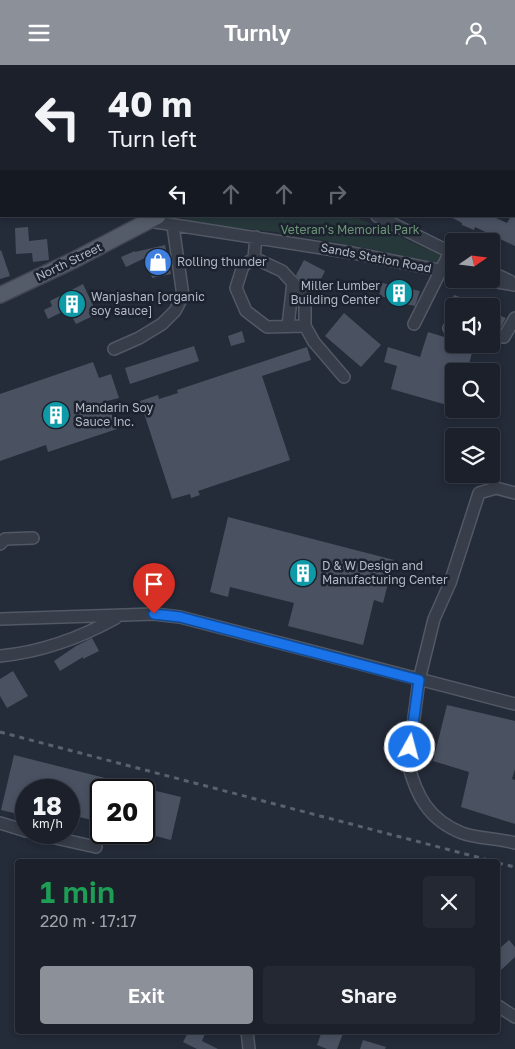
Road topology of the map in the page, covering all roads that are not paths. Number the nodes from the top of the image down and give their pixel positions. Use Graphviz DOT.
graph roads {
  1 [pos="378,217"];
  2 [pos="148,222"];
  3 [pos="173,226"];
  4 [pos="256,237"];
  5 [pos="445,250"];
  6 [pos="254,258"];
  7 [pos="445,263"];
  8 [pos="440,270"];
  9 [pos="445,271"];
  10 [pos="500,276"];
  11 [pos="293,282"];
  12 [pos="500,282"];
  13 [pos="515,284"];
  14 [pos="0,295"];
  15 [pos="515,318"];
  16 [pos="414,324"];
  17 [pos="288,326"];
  18 [pos="305,326"];
  19 [pos="500,336"];
  20 [pos="114,349"];
  21 [pos="344,377"];
  22 [pos="515,493"];
  23 [pos="33,538"];
  24 [pos="0,544"];
  25 [pos="119,616"];
  26 [pos="0,619"];
  27 [pos="0,656"];
  28 [pos="419,680"];
  29 [pos="515,704"];
  30 [pos="0,823"];
  31 [pos="15,828"];
  32 [pos="80,843"];
  33 [pos="515,843"];
  34 [pos="96,847"];
  35 [pos="500,1007"];
  36 [pos="515,1017"];
  37 [pos="246,1034"];
  38 [pos="249,1049"];
  1 -- 5 [label="street"];
  2 -- 3 [label="street, Sands Station Road"];
  2 -- 14 [label="main road, North Street"];
  3 -- 4 [label="street, Sands Station Road"];
  3 -- 20 [label="street"];
  4 -- 6 [label="street"];
  4 -- 8 [label="street, Sands Station Road"];
  6 -- 11 [label="street"];
  6 -- 17 [label="street"];
  7 -- 8 [label="street"];
  8 -- 9 [label="street, Sands Station Road"];
  8 -- 16 [label="street"];
  10 -- 13 [label="street"];
  11 -- 17 [label="street"];
  11 -- 18 [label="street"];
  12 -- 13 [label="street"];
  15 -- 19 [label="street"];
  17 -- 18 [label="street"];
  18 -- 21 [label="street"];
  22 -- 28 [label="street"];
  23 -- 24 [label="street"];
  25 -- 26 [label="street"];
  25 -- 27 [label="street"];
  25 -- 28 [label="street"];
  28 -- 29 [label="street"];
  28 -- 33 [label="street"];
  30 -- 31 [label="street"];
  32 -- 34 [label="street"];
  35 -- 36 [label="street"];
  37 -- 38 [label="street"];
}
